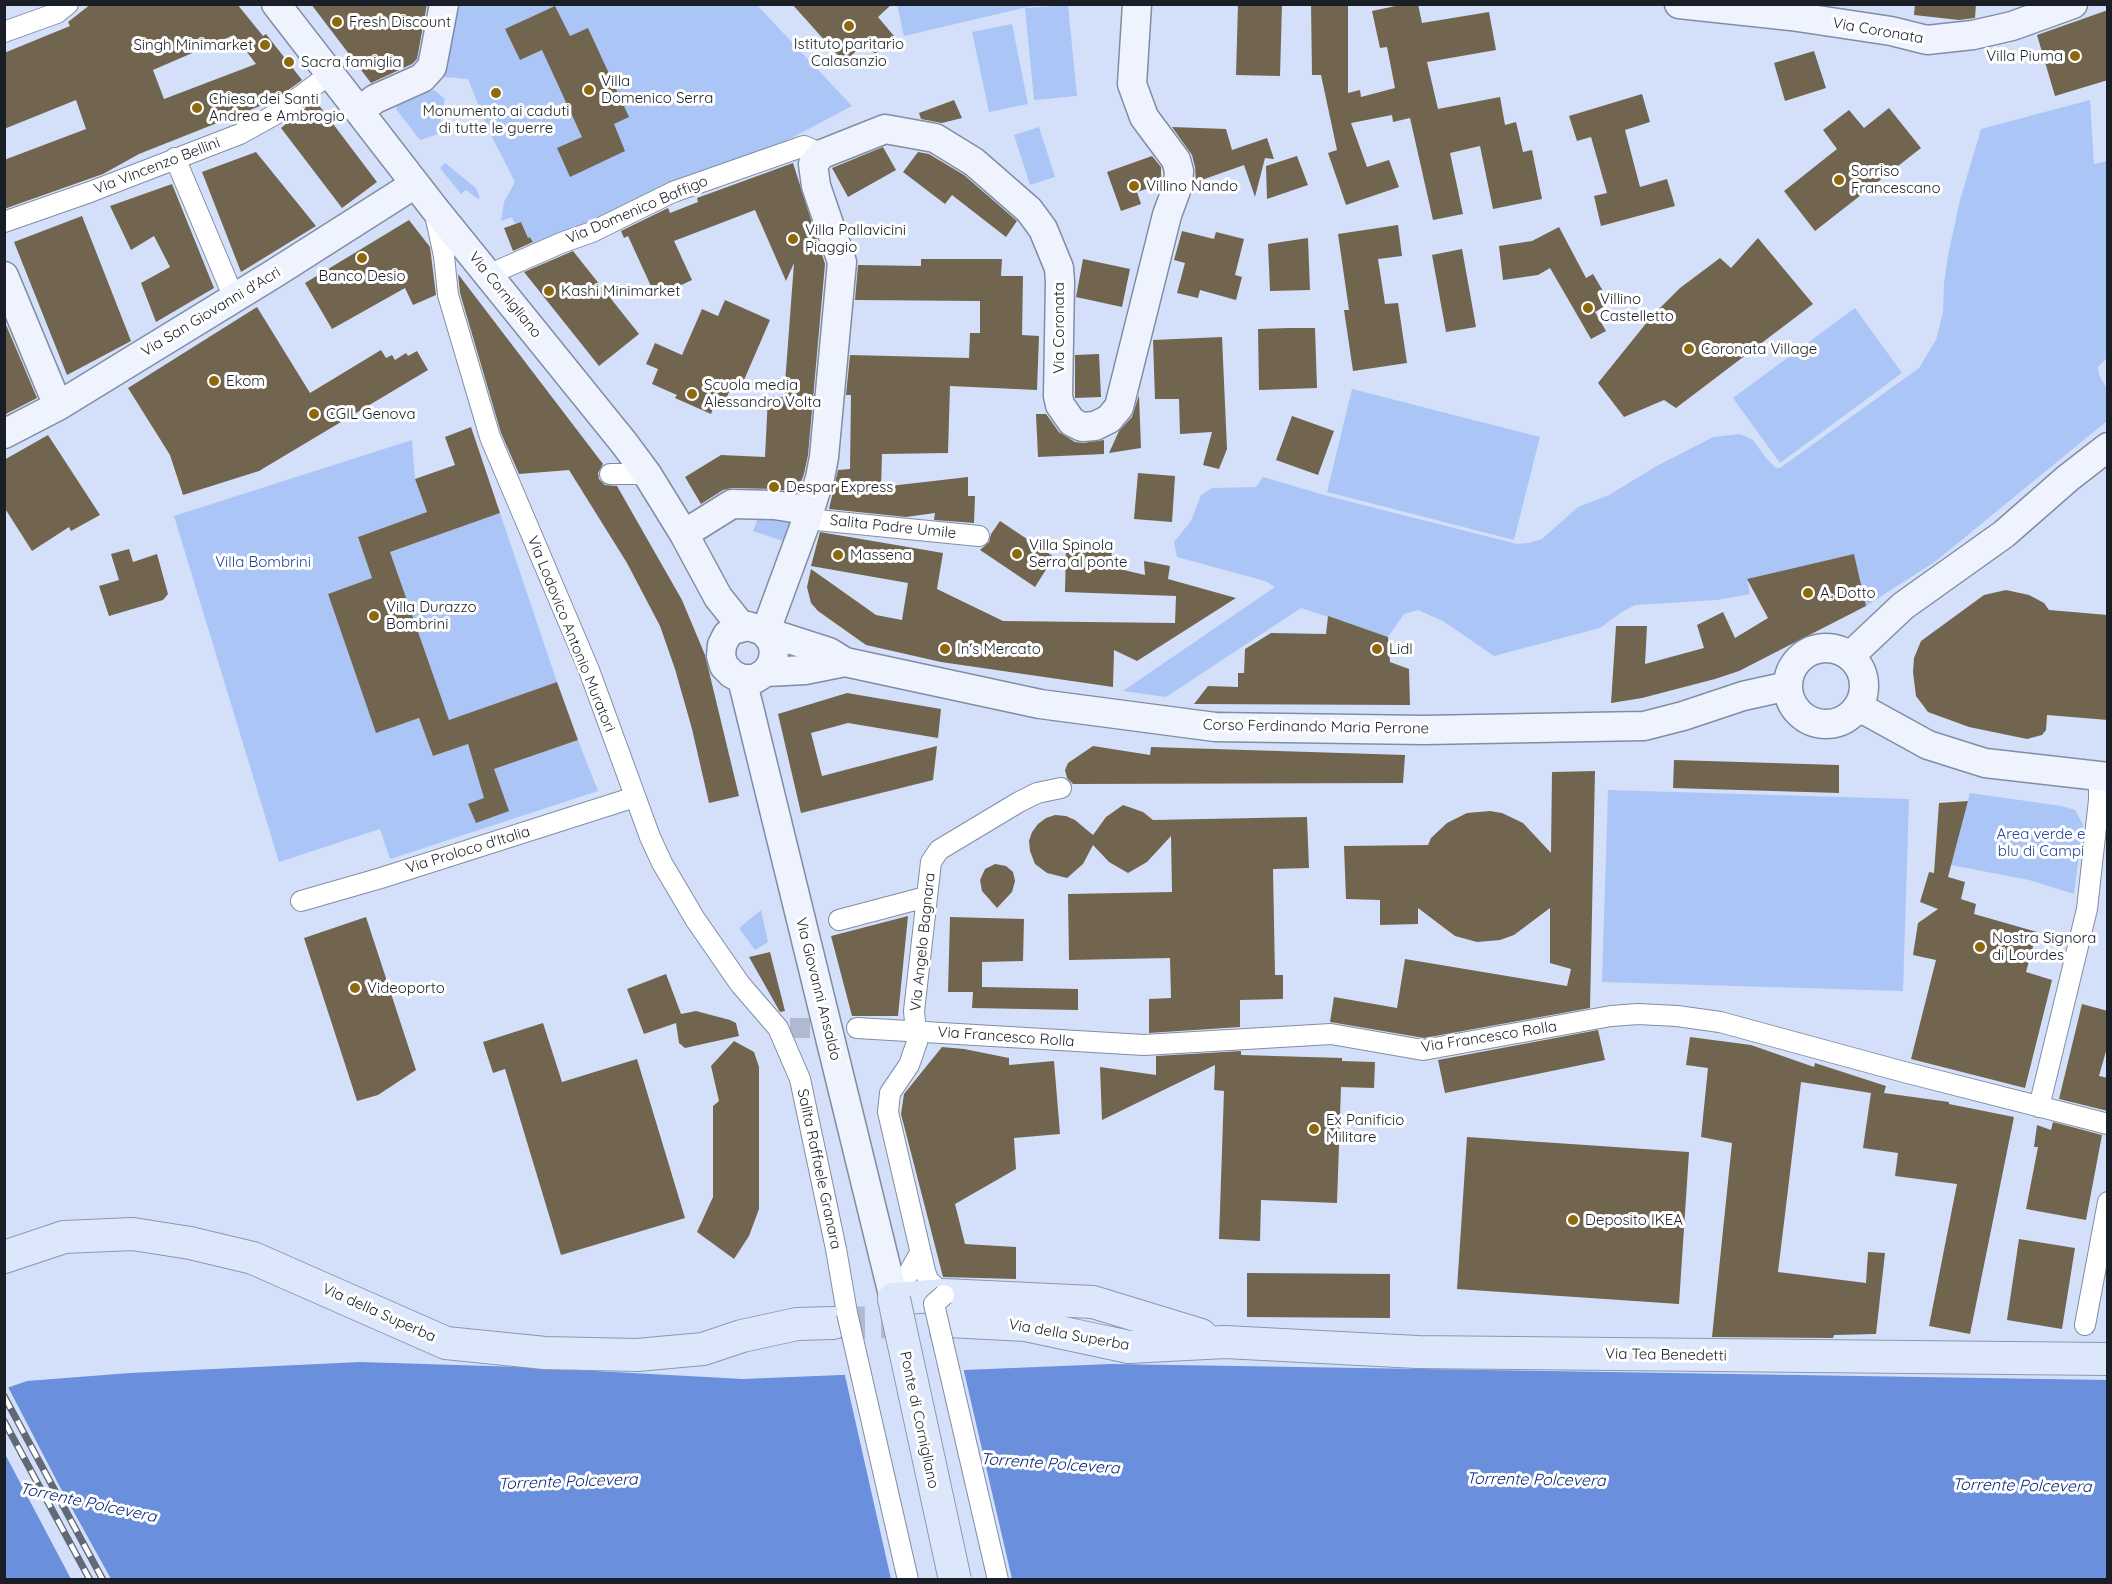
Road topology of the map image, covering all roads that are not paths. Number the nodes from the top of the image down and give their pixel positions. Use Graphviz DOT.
graph roads {
  1 [pos="68,4"];
  2 [pos="276,4"];
  3 [pos="444,4"];
  4 [pos="1137,4"];
  5 [pos="1679,4"];
  6 [pos="2073,4"];
  7 [pos="4,32"];
  8 [pos="330,74"];
  9 [pos="359,111"];
  10 [pos="822,154"];
  11 [pos="175,158"];
  12 [pos="415,184"];
  13 [pos="434,208"];
  14 [pos="4,222"];
  15 [pos="488,275"];
  16 [pos="4,276"];
  17 [pos="234,298"];
  18 [pos="58,406"];
  19 [pos="4,434"];
  20 [pos="2108,447"];
  21 [pos="610,474"];
  22 [pos="646,474"];
  23 [pos="810,511"];
  24 [pos="684,534"];
  25 [pos="980,536"];
  26 [pos="745,632"];
  27 [pos="1850,656"];
  28 [pos="837,657"];
  29 [pos="754,675"];
  30 [pos="1788,686"];
  31 [pos="1857,709"];
  32 [pos="2103,777"];
  33 [pos="1061,788"];
  34 [pos="635,797"];
  35 [pos="926,897"];
  36 [pos="301,901"];
  37 [pos="839,920"];
  38 [pos="784,1028"];
  39 [pos="857,1028"];
  40 [pos="917,1030"];
  41 [pos="2039,1107"];
  42 [pos="2108,1124"];
  43 [pos="2108,1202"];
  44 [pos="920,1252"];
  45 [pos="4,1257"];
  46 [pos="884,1261"];
  47 [pos="894,1299"];
  48 [pos="946,1308"];
  49 [pos="840,1318"];
  50 [pos="2085,1325"];
  51 [pos="2108,1359"];
  52 [pos="908,1580"];
  53 [pos="955,1580"];
  54 [pos="998,1580"];
  1 -- 7 [label="street"];
  2 -- 8 [label="main road, Via Cornigliano"];
  3 -- 9 [label="main road"];
  4 -- 10 [label="main road, Via Coronata"];
  5 -- 6 [label="main road, Via Coronata"];
  8 -- 9 [label="main road, Via Cornigliano"];
  8 -- 11 [label="street, Via Vincenzo Bellini"];
  9 -- 12 [label="main road, Via Cornigliano"];
  10 -- 15 [label="street, Via Domenico Baffigo"];
  10 -- 23 [label="main road"];
  11 -- 14 [label="street, Via Vincenzo Bellini"];
  11 -- 17 [label="street"];
  12 -- 13 [label="main road, Via Cornigliano"];
  12 -- 17 [label="main road, Via San Giovanni d'Acri"];
  13 -- 15 [label="main road, Via Cornigliano"];
  13 -- 34 [label="street, Via Lodovico Antonio Muratori"];
  15 -- 22 [label="main road, Via Cornigliano"];
  16 -- 18 [label="main road"];
  17 -- 18 [label="main road, Via San Giovanni d'Acri"];
  18 -- 19 [label="main road, Via San Giovanni d'Acri"];
  20 -- 27 [label="main road"];
  21 -- 22 [label="street"];
  22 -- 24 [label="main road, Via Cornigliano"];
  23 -- 24 [label="main road"];
  23 -- 25 [label="street, Salita Padre Umile"];
  23 -- 26 [label="main road"];
  24 -- 26 [label="main road, Via Cornigliano"];
  26 -- 28 [label="main road"];
  26 -- 29 [label="main road"];
  26 -- 29 [label="main road, Via Cornigliano"];
  27 -- 30 [label="main road"];
  27 -- 31 [label="main road"];
  28 -- 29 [label="main road, Corso Ferdinando Maria Perrone"];
  28 -- 30 [label="main road, Corso Ferdinando Maria Perrone"];
  29 -- 46 [label="main road, Via Giovanni Ansaldo"];
  30 -- 31 [label="main road"];
  31 -- 32 [label="main road"];
  32 -- 41 [label="street"];
  33 -- 35 [label="street, Via Angelo Bagnara"];
  34 -- 36 [label="street, Via Proloco d'Italia"];
  34 -- 38 [label="street, Via Lodovico Antonio Muratori"];
  35 -- 37 [label="street"];
  35 -- 40 [label="street, Via Angelo Bagnara"];
  38 -- 49 [label="street, Salita Raffaele Granara"];
  39 -- 40 [label="street, Via Francesco Rolla"];
  40 -- 41 [label="street, Via Francesco Rolla"];
  40 -- 44 [label="street, Via Angelo Bagnara"];
  41 -- 42 [label="street, Via Francesco Rolla"];
  43 -- 50 [label="street"];
  44 -- 47 [label="street"];
  44 -- 48 [label="street, Via Angelo Bagnara"];
  45 -- 49 [label="main road, Via della Superba"];
  46 -- 47 [label="main road, Ponte di Cornigliano"];
  47 -- 48 [label="main road, Via Tea Benedetti"];
  47 -- 53 [label="main road, Ponte di Cornigliano, bridge"];
  48 -- 51 [label="main road, Via Tea Benedetti"];
  48 -- 54 [label="street, bridge"];
  49 -- 52 [label="street, bridge"];
}
